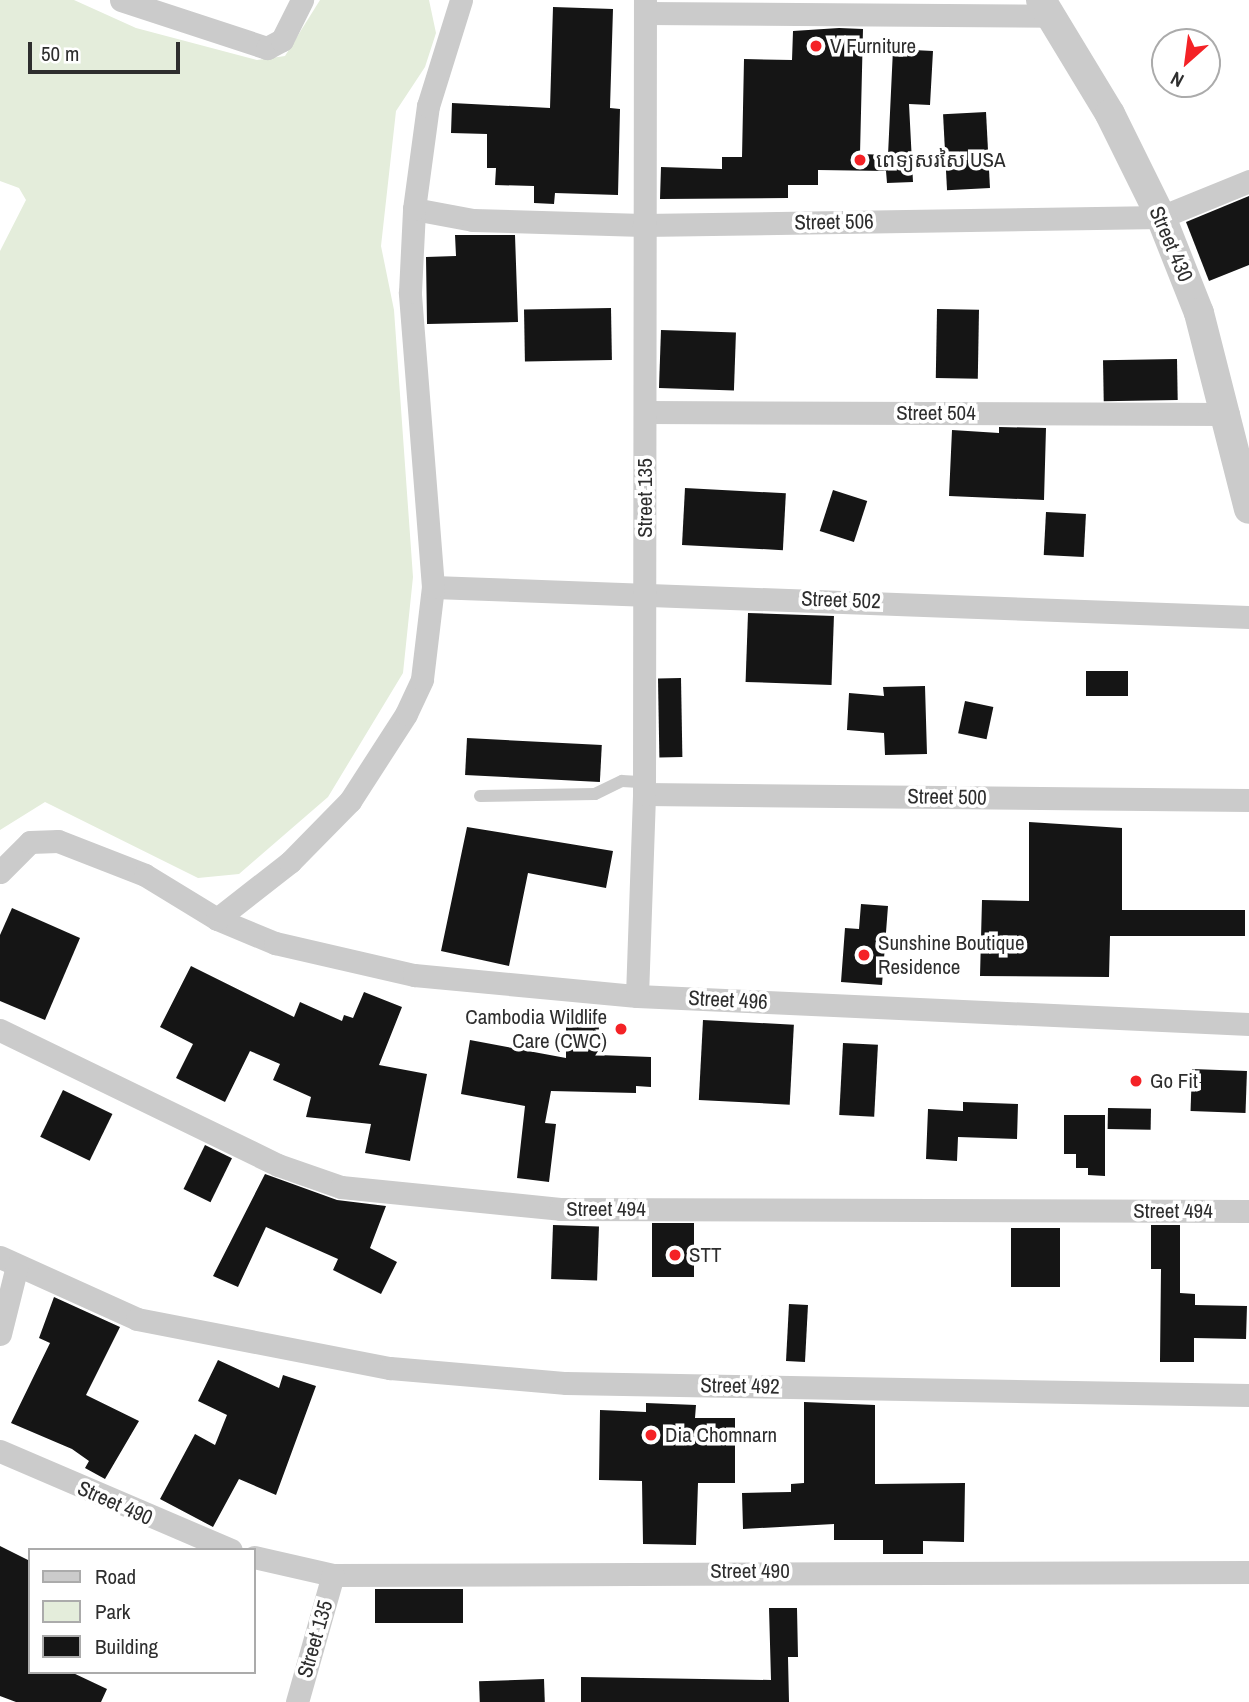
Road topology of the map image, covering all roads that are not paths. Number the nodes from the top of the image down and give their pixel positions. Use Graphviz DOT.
graph roads {
  1 [pos="121,0"];
  2 [pos="302,0"];
  3 [pos="461,0"];
  4 [pos="645,6"];
  5 [pos="1047,8"];
  6 [pos="1249,181"];
  7 [pos="414,209"];
  8 [pos="1161,217"];
  9 [pos="643,225"];
  10 [pos="645,412"];
  11 [pos="1228,414"];
  12 [pos="1249,509"];
  13 [pos="433,587"];
  14 [pos="645,591"];
  15 [pos="1249,617"];
  16 [pos="644,788"];
  17 [pos="480,796"];
  18 [pos="1249,800"];
  19 [pos="0,872"];
  20 [pos="217,919"];
  21 [pos="637,996"];
  22 [pos="1249,1024"];
  23 [pos="0,1030"];
  24 [pos="1249,1211"];
  25 [pos="8,1261"];
  26 [pos="0,1334"];
  27 [pos="1249,1395"];
  28 [pos="0,1451"];
  29 [pos="226,1548"];
  30 [pos="256,1557"];
  31 [pos="1249,1572"];
  32 [pos="333,1575"];
  33 [pos="297,1702"];
  1 -- 2 [label="street"];
  3 -- 7 [label="street"];
  4 -- 5 [label="street"];
  4 -- 9 [label="street, Street 135"];
  5 -- 8 [label="street, Street 430"];
  6 -- 8 [label="street, Street 506"];
  7 -- 9 [label="street, Street 506"];
  7 -- 13 [label="street"];
  8 -- 9 [label="street, Street 506"];
  8 -- 11 [label="street, Street 430"];
  9 -- 10 [label="street, Street 135"];
  10 -- 11 [label="street, Street 504"];
  10 -- 14 [label="street, Street 135"];
  11 -- 12 [label="street, Street 430"];
  13 -- 14 [label="street, Street 502"];
  13 -- 20 [label="street"];
  14 -- 15 [label="street, Street 502"];
  14 -- 16 [label="street, Street 135"];
  16 -- 17 [label="lane"];
  16 -- 18 [label="street, Street 500"];
  16 -- 21 [label="street, Street 135"];
  19 -- 20 [label="street, Street 496"];
  20 -- 21 [label="street, Street 496"];
  21 -- 22 [label="street, Street 496"];
  23 -- 24 [label="street, Street 494"];
  25 -- 26 [label="street"];
  25 -- 27 [label="street, Street 492"];
  28 -- 29 [label="street, Street 490"];
  30 -- 32 [label="street, Street 490"];
  31 -- 32 [label="street, Street 490"];
  32 -- 33 [label="street, Street 135"];
}
